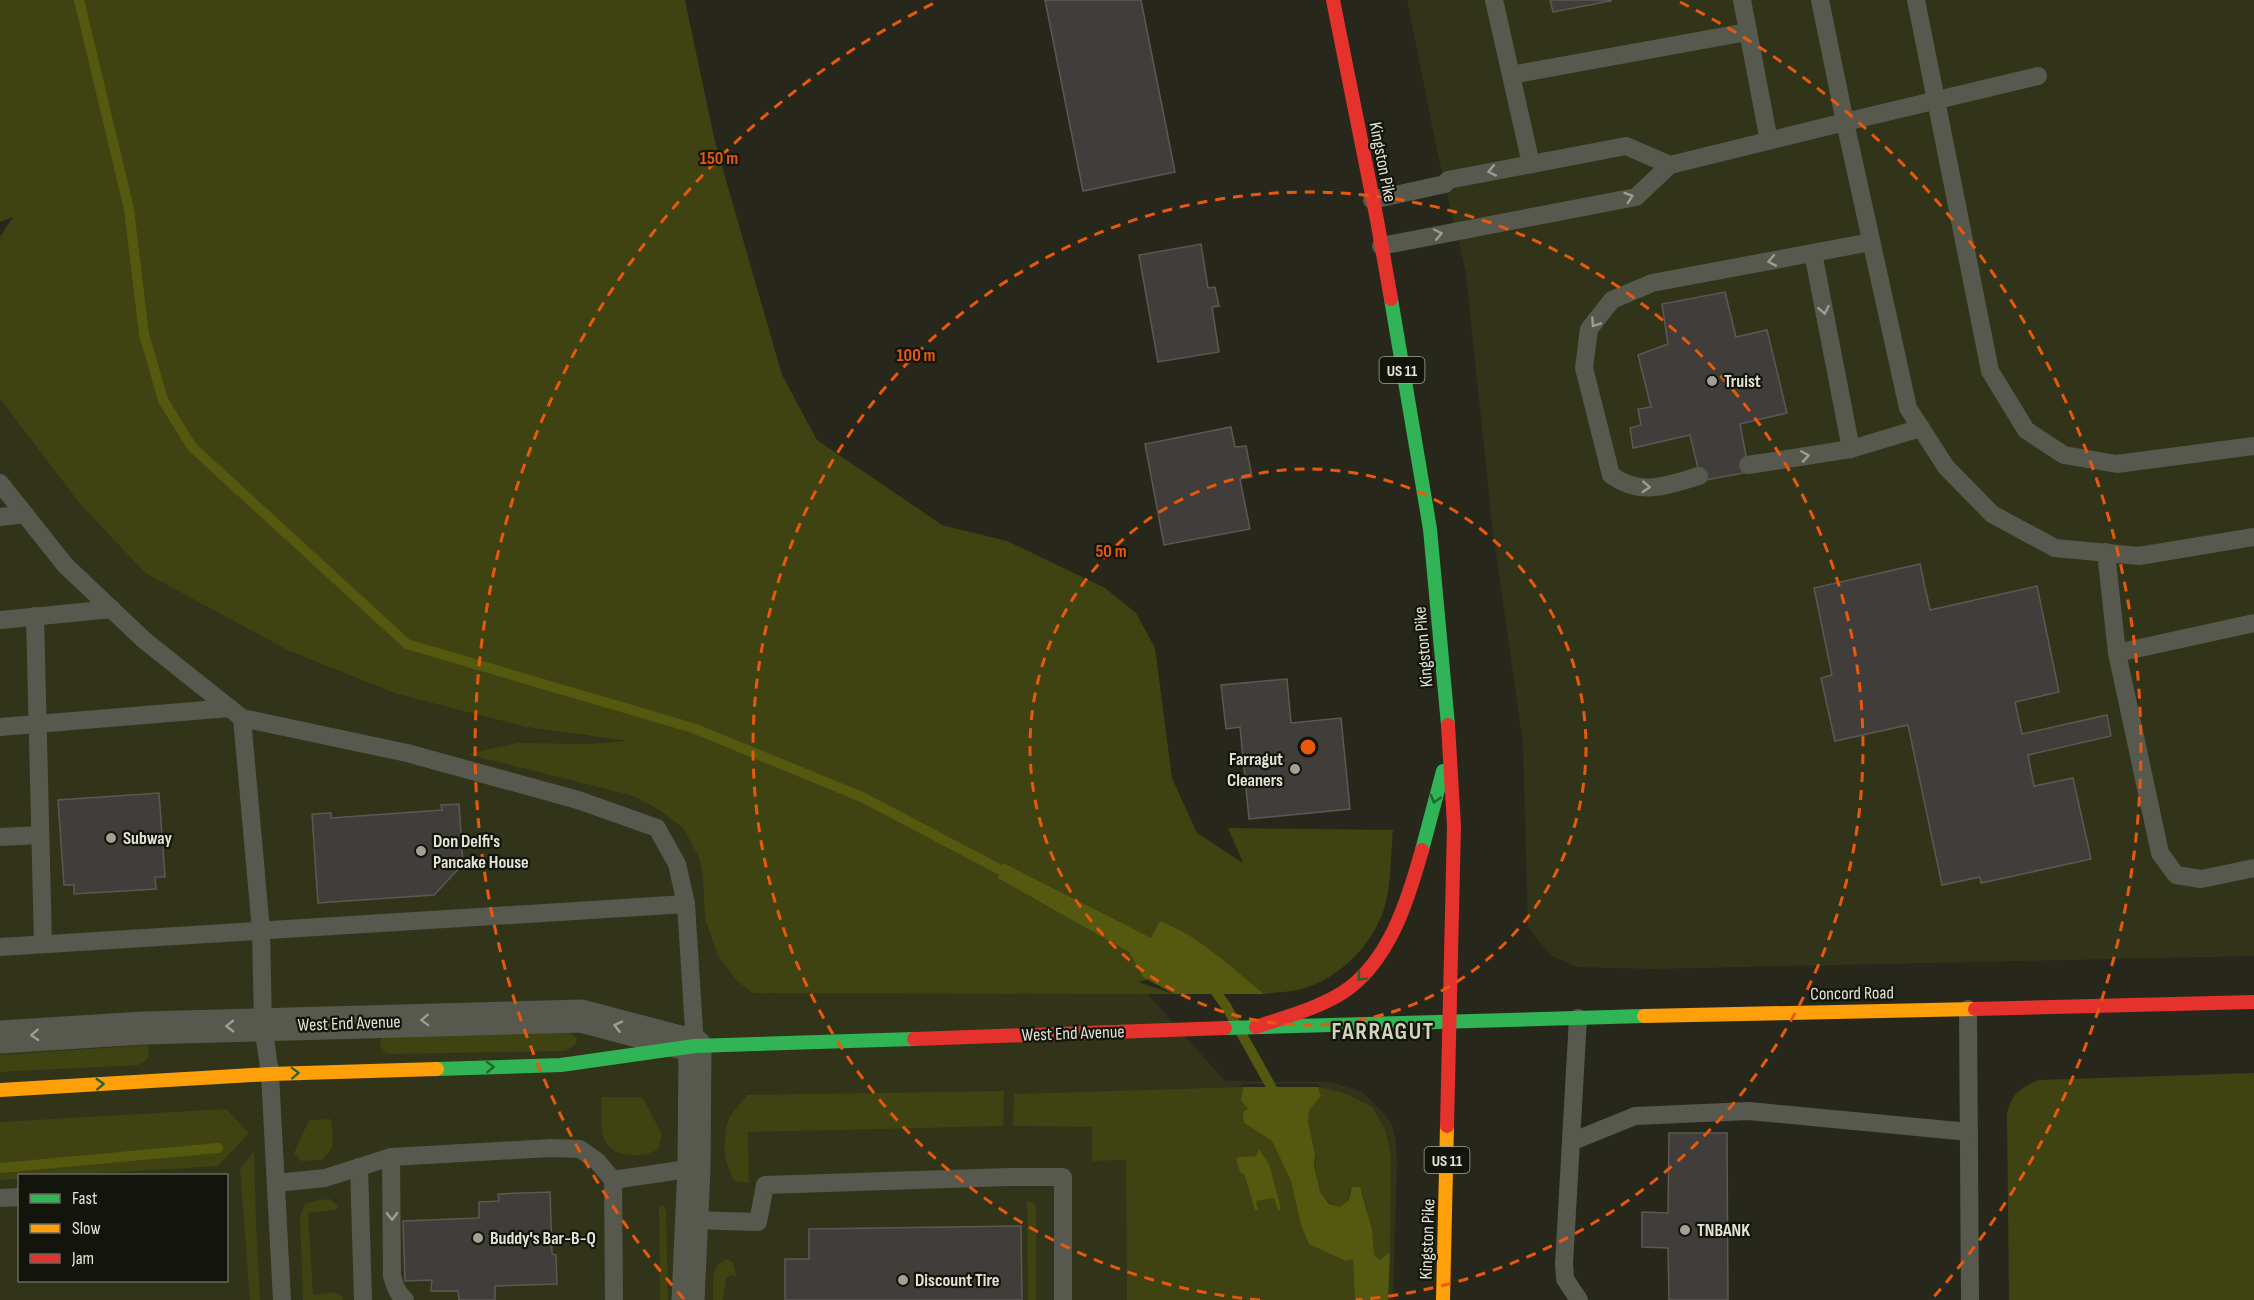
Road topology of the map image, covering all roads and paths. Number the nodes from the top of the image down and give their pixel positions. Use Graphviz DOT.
graph roads {
  1 [pos="1333,0"];
  2 [pos="1494,0"];
  3 [pos="1742,0"];
  4 [pos="1820,0"];
  5 [pos="1916,0"];
  6 [pos="1747,32"];
  7 [pos="1511,75"];
  8 [pos="2038,76"];
  9 [pos="1935,100"];
  10 [pos="1845,122"];
  11 [pos="1769,141"];
  12 [pos="1531,164"];
  13 [pos="1670,165"];
  14 [pos="1372,200"];
  15 [pos="1871,242"];
  16 [pos="1381,246"];
  17 [pos="1813,253"];
  18 [pos="1921,428"];
  19 [pos="2254,446"];
  20 [pos="1851,449"];
  21 [pos="1748,465"];
  22 [pos="1700,476"];
  23 [pos="0,483"];
  24 [pos="25,514"];
  25 [pos="0,517"];
  26 [pos="2254,537"];
  27 [pos="2106,552"];
  28 [pos="112,609"];
  29 [pos="35,616"];
  30 [pos="0,620"];
  31 [pos="2254,623"];
  32 [pos="2117,653"];
  33 [pos="236,713"];
  34 [pos="38,724"];
  35 [pos="0,727"];
  36 [pos="1450,743"];
  37 [pos="40,835"];
  38 [pos="0,837"];
  39 [pos="2254,868"];
  40 [pos="686,904"];
  41 [pos="261,930"];
  42 [pos="43,944"];
  43 [pos="0,947"];
  44 [pos="2254,1002"];
  45 [pos="1968,1009"];
  46 [pos="1578,1018"];
  47 [pos="1451,1021"];
  48 [pos="263,1025"];
  49 [pos="1272,1025"];
  50 [pos="0,1037"];
  51 [pos="695,1046"];
  52 [pos="270,1074"];
  53 [pos="0,1090"];
  54 [pos="1968,1132"];
  55 [pos="1571,1142"];
  56 [pos="391,1157"];
  57 [pos="359,1167"];
  58 [pos="694,1168"];
  59 [pos="613,1180"];
  60 [pos="276,1183"];
  61 [pos="18,1197"];
  62 [pos="0,1198"];
  63 [pos="692,1220"];
  64 [pos="282,1300"];
  65 [pos="363,1300"];
  66 [pos="405,1300"];
  67 [pos="606,1300"];
  68 [pos="614,1300"];
  69 [pos="688,1300"];
  70 [pos="1063,1300"];
  71 [pos="1443,1300"];
  72 [pos="1579,1300"];
  73 [pos="1970,1300"];
  1 -- 14 [label="street, Kingston Pike / US 11"];
  2 -- 7 [label="lane"];
  3 -- 6 [label="lane"];
  4 -- 10 [label="lane"];
  5 -- 9 [label="lane"];
  6 -- 7 [label="lane"];
  6 -- 11 [label="lane"];
  7 -- 12 [label="lane"];
  8 -- 9 [label="lane"];
  9 -- 10 [label="lane"];
  9 -- 19 [label="lane"];
  10 -- 11 [label="lane"];
  10 -- 15 [label="lane"];
  11 -- 13 [label="lane"];
  12 -- 13 [label="lane"];
  12 -- 14 [label="lane, one-way"];
  16 -- 13 [label="lane, one-way"];
  14 -- 16 [label="street, Kingston Pike / US 11"];
  15 -- 17 [label="lane"];
  15 -- 18 [label="lane"];
  16 -- 36 [label="street, Kingston Pike / US 11"];
  17 -- 20 [label="lane, one-way"];
  17 -- 22 [label="lane, one-way"];
  18 -- 20 [label="lane"];
  18 -- 27 [label="lane"];
  21 -- 20 [label="lane, one-way"];
  23 -- 24 [label="lane"];
  24 -- 25 [label="lane"];
  24 -- 28 [label="lane"];
  26 -- 27 [label="lane"];
  27 -- 32 [label="lane"];
  28 -- 29 [label="lane"];
  28 -- 33 [label="lane"];
  29 -- 30 [label="lane"];
  29 -- 34 [label="lane"];
  31 -- 32 [label="lane"];
  32 -- 39 [label="lane"];
  33 -- 34 [label="lane"];
  33 -- 40 [label="lane"];
  33 -- 41 [label="lane"];
  34 -- 35 [label="lane"];
  34 -- 37 [label="lane"];
  36 -- 47 [label="street, Kingston Pike / US 11"];
  36 -- 49 [label="street, one-way"];
  37 -- 38 [label="lane"];
  37 -- 42 [label="lane"];
  40 -- 41 [label="lane"];
  40 -- 51 [label="lane"];
  41 -- 42 [label="lane"];
  41 -- 48 [label="lane"];
  42 -- 43 [label="lane"];
  44 -- 45 [label="street, Concord Road"];
  45 -- 46 [label="street, Concord Road"];
  45 -- 54 [label="lane"];
  46 -- 47 [label="street, Concord Road"];
  46 -- 55 [label="lane"];
  47 -- 49 [label="street"];
  47 -- 71 [label="street, Kingston Pike / US 11"];
  48 -- 50 [label="street, West End Avenue, one-way"];
  51 -- 48 [label="street, West End Avenue, one-way"];
  48 -- 52 [label="lane"];
  49 -- 51 [label="street, West End Avenue"];
  52 -- 51 [label="street, West End Avenue, one-way"];
  51 -- 58 [label="street"];
  53 -- 52 [label="street, West End Avenue, one-way"];
  52 -- 60 [label="lane"];
  54 -- 55 [label="lane"];
  54 -- 73 [label="lane"];
  55 -- 72 [label="lane"];
  56 -- 57 [label="lane"];
  56 -- 59 [label="lane"];
  56 -- 66 [label="lane, one-way"];
  57 -- 60 [label="lane"];
  57 -- 65 [label="lane"];
  58 -- 59 [label="lane"];
  58 -- 63 [label="street"];
  59 -- 68 [label="lane"];
  60 -- 64 [label="lane"];
  61 -- 62 [label="lane"];
  63 -- 69 [label="street"];
  63 -- 70 [label="lane"];
  67 -- 68 [label="lane"];
}
